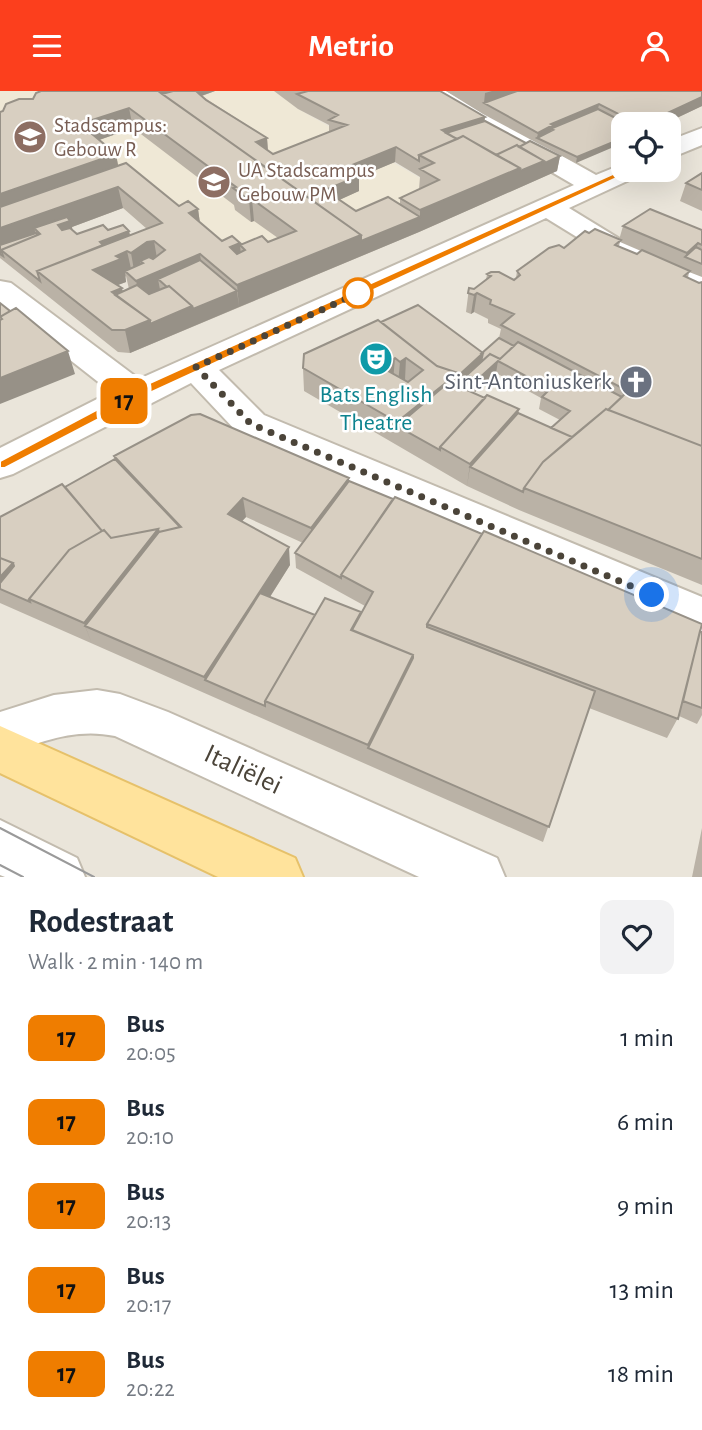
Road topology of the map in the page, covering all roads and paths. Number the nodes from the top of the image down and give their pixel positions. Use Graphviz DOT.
graph roads {
  1 [pos="429,91"];
  2 [pos="702,136"];
  3 [pos="681,145"];
  4 [pos="611,178"];
  5 [pos="596,185"];
  6 [pos="549,208"];
  7 [pos="702,286"];
  8 [pos="0,291"];
  9 [pos="196,367"];
  10 [pos="136,394"];
  11 [pos="0,464"];
  12 [pos="702,616"];
  13 [pos="0,735"];
  14 [pos="0,749"];
  15 [pos="0,846"];
  16 [pos="58,877"];
  17 [pos="276,877"];
  18 [pos="478,877"];
  1 -- 5 [label="street"];
  2 -- 3 [label="street"];
  4 -- 5 [label="street"];
  5 -- 6 [label="street"];
  6 -- 7 [label="street"];
  6 -- 9 [label="street"];
  8 -- 10 [label="street"];
  9 -- 10 [label="street"];
  9 -- 12 [label="street"];
  10 -- 11 [label="street"];
  13 -- 18 [label="street, Italiëlei"];
  14 -- 17 [label="main road"];
  15 -- 16 [label="street"];
}
